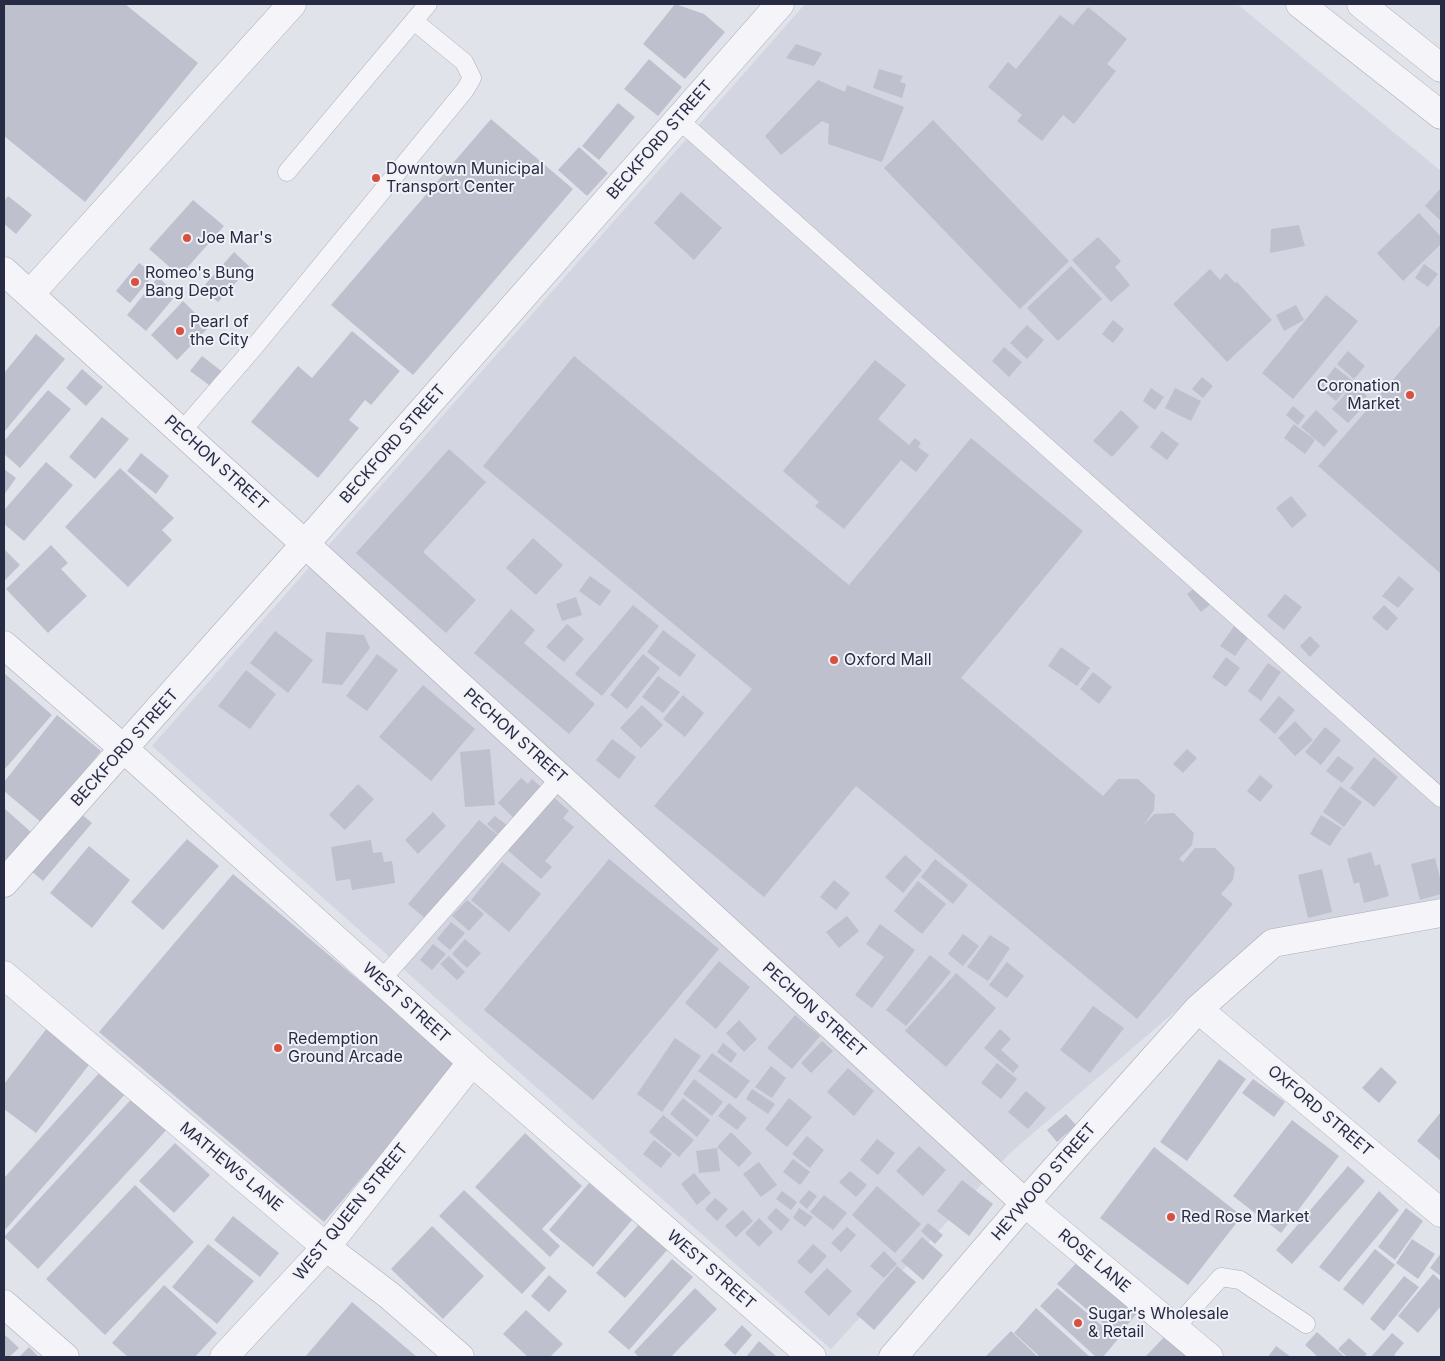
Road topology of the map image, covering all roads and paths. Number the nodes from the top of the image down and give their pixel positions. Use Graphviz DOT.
graph roads {
  1 [pos="292,4"];
  2 [pos="428,4"];
  3 [pos="780,4"];
  4 [pos="1300,4"];
  5 [pos="1361,4"];
  6 [pos="414,21"];
  7 [pos="1441,68"];
  8 [pos="1441,116"];
  9 [pos="678,119"];
  10 [pos="287,172"];
  11 [pos="4,271"];
  12 [pos="30,294"];
  13 [pos="181,432"];
  14 [pos="305,544"];
  15 [pos="4,645"];
  16 [pos="124,749"];
  17 [pos="560,778"];
  18 [pos="1441,798"];
  19 [pos="4,883"];
  20 [pos="1441,913"];
  21 [pos="4,974"];
  22 [pos="381,980"];
  23 [pos="1198,1010"];
  24 [pos="472,1062"];
  25 [pos="1025,1203"];
  26 [pos="1441,1213"];
  27 [pos="326,1247"];
  28 [pos="4,1304"];
  29 [pos="1306,1324"];
  30 [pos="1175,1328"];
  31 [pos="65,1357"];
  32 [pos="224,1357"];
  33 [pos="460,1357"];
  34 [pos="812,1357"];
  35 [pos="893,1357"];
  36 [pos="1209,1357"];
  1 -- 12 [label="street"];
  2 -- 6 [label="lane"];
  3 -- 9 [label="street, BECKFORD STREET"];
  4 -- 8 [label="street"];
  5 -- 7 [label="street"];
  6 -- 10 [label="lane"];
  6 -- 13 [label="lane"];
  9 -- 14 [label="street, BECKFORD STREET"];
  9 -- 18 [label="lane"];
  11 -- 12 [label="street, PECHON STREET"];
  12 -- 13 [label="street, PECHON STREET"];
  13 -- 14 [label="street, PECHON STREET"];
  14 -- 16 [label="street, BECKFORD STREET"];
  14 -- 17 [label="street, PECHON STREET"];
  15 -- 16 [label="street, WEST STREET"];
  16 -- 19 [label="street, BECKFORD STREET"];
  16 -- 22 [label="street, WEST STREET"];
  17 -- 22 [label="lane"];
  17 -- 25 [label="street, PECHON STREET"];
  20 -- 23 [label="street, HEYWOOD STREET"];
  21 -- 27 [label="street, MATHEWS LANE"];
  22 -- 24 [label="street, WEST STREET"];
  23 -- 25 [label="street, HEYWOOD STREET"];
  23 -- 26 [label="street, OXFORD STREET"];
  24 -- 27 [label="street, WEST QUEEN STREET"];
  24 -- 34 [label="street, WEST STREET"];
  25 -- 30 [label="street, ROSE LANE"];
  25 -- 35 [label="street, HEYWOOD STREET"];
  27 -- 32 [label="street, WEST QUEEN STREET"];
  27 -- 33 [label="street, MATHEWS LANE"];
  28 -- 31 [label="street"];
  29 -- 30 [label="lane"];
  30 -- 36 [label="street, ROSE LANE"];
}
